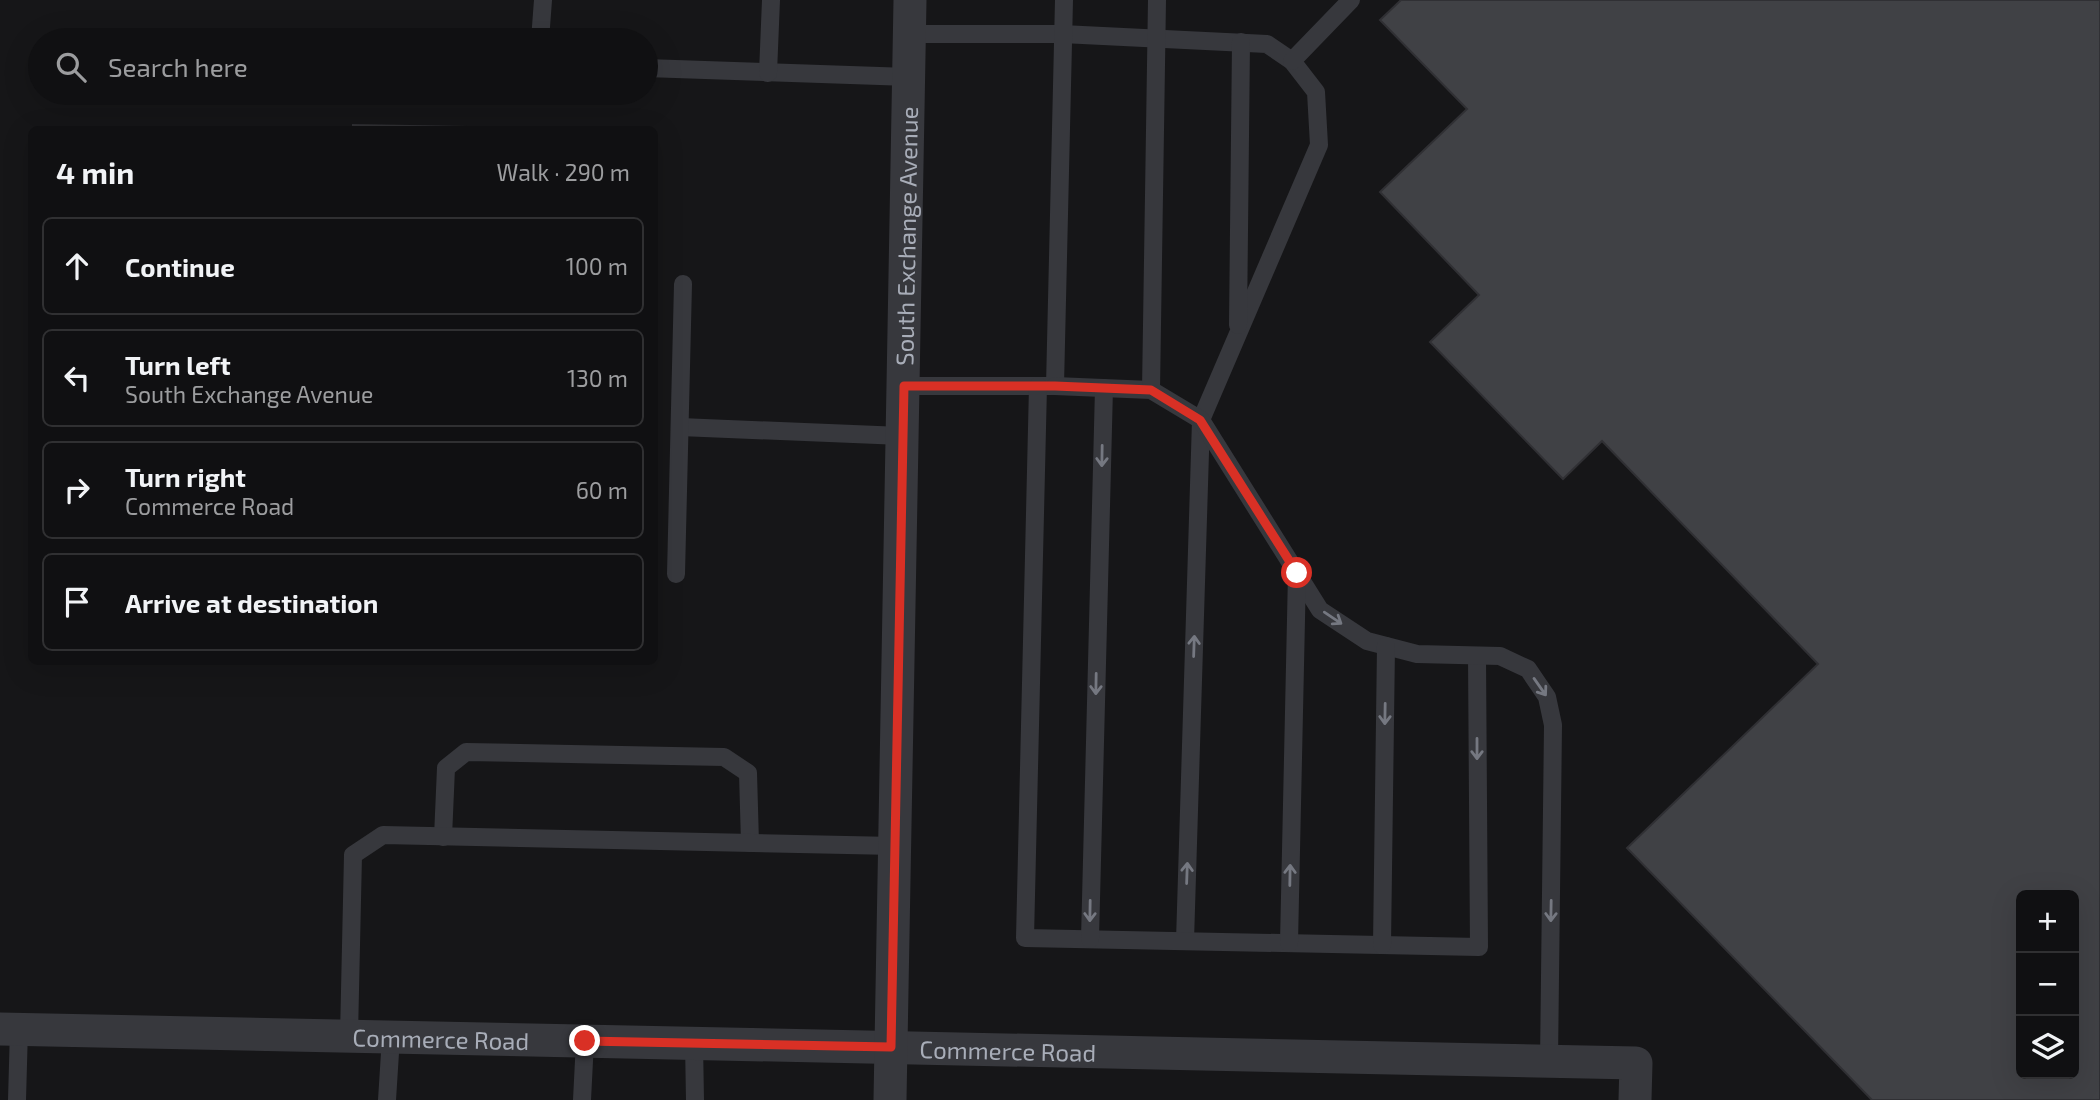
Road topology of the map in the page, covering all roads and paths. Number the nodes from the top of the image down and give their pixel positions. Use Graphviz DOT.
graph roads {
  1 [pos="543,0"];
  2 [pos="771,0"];
  3 [pos="910,0"];
  4 [pos="1064,0"];
  5 [pos="1157,0"];
  6 [pos="1352,0"];
  7 [pos="541,28"];
  8 [pos="910,33"];
  9 [pos="1062,34"];
  10 [pos="1156,38"];
  11 [pos="1241,42"];
  12 [pos="1292,61"];
  13 [pos="658,68"];
  14 [pos="768,73"];
  15 [pos="909,77"];
  16 [pos="683,284"];
  17 [pos="1237,333"];
  18 [pos="904,386"];
  19 [pos="1046,386"];
  20 [pos="1104,388"];
  21 [pos="1151,390"];
  22 [pos="1200,420"];
  23 [pos="680,427"];
  24 [pos="902,436"];
  25 [pos="1297,573"];
  26 [pos="676,574"];
  27 [pos="1386,646"];
  28 [pos="1477,656"];
  29 [pos="443,837"];
  30 [pos="750,843"];
  31 [pos="895,846"];
  32 [pos="1090,939"];
  33 [pos="1185,941"];
  34 [pos="1289,943"];
  35 [pos="1382,945"];
  36 [pos="9,1029"];
  37 [pos="349,1036"];
  38 [pos="391,1037"];
  39 [pos="585,1041"];
  40 [pos="694,1044"];
  41 [pos="891,1047"];
  42 [pos="1549,1061"];
  43 [pos="17,1100"];
  44 [pos="387,1100"];
  45 [pos="582,1100"];
  46 [pos="695,1100"];
  47 [pos="890,1100"];
  48 [pos="1635,1100"];
  1 -- 7 [label="lane"];
  2 -- 14 [label="lane"];
  3 -- 8 [label="street, South Exchange Avenue"];
  4 -- 9 [label="lane"];
  5 -- 10 [label="lane"];
  6 -- 12 [label="lane"];
  8 -- 9 [label="lane"];
  8 -- 15 [label="street, South Exchange Avenue"];
  9 -- 10 [label="lane"];
  9 -- 19 [label="lane"];
  10 -- 11 [label="lane"];
  10 -- 21 [label="lane"];
  11 -- 12 [label="lane"];
  11 -- 17 [label="lane"];
  12 -- 17 [label="lane"];
  13 -- 14 [label="lane"];
  14 -- 15 [label="lane"];
  15 -- 18 [label="street, South Exchange Avenue"];
  16 -- 23 [label="lane"];
  17 -- 22 [label="lane"];
  18 -- 19 [label="lane"];
  18 -- 24 [label="street, South Exchange Avenue"];
  19 -- 20 [label="lane"];
  19 -- 32 [label="lane"];
  20 -- 21 [label="lane"];
  20 -- 32 [label="lane, one-way"];
  21 -- 22 [label="lane"];
  22 -- 25 [label="lane"];
  33 -- 22 [label="lane, one-way"];
  23 -- 24 [label="lane"];
  23 -- 26 [label="lane"];
  24 -- 31 [label="street, South Exchange Avenue"];
  25 -- 27 [label="lane, one-way"];
  34 -- 25 [label="lane, one-way"];
  27 -- 28 [label="lane"];
  27 -- 35 [label="lane, one-way"];
  28 -- 35 [label="lane, one-way"];
  28 -- 42 [label="lane, one-way"];
  29 -- 30 [label="lane"];
  29 -- 30 [label="lane"];
  29 -- 37 [label="lane"];
  30 -- 31 [label="lane"];
  31 -- 41 [label="street, South Exchange Avenue"];
  32 -- 33 [label="lane"];
  33 -- 34 [label="lane"];
  34 -- 35 [label="lane"];
  36 -- 37 [label="street, Commerce Road"];
  36 -- 43 [label="lane"];
  37 -- 38 [label="street, Commerce Road"];
  38 -- 39 [label="street, Commerce Road"];
  38 -- 44 [label="lane"];
  39 -- 40 [label="street, Commerce Road"];
  39 -- 45 [label="lane"];
  40 -- 41 [label="street, Commerce Road"];
  40 -- 46 [label="lane"];
  41 -- 42 [label="street, Commerce Road"];
  41 -- 47 [label="street, South Exchange Avenue"];
  42 -- 48 [label="street, Commerce Road"];
}
